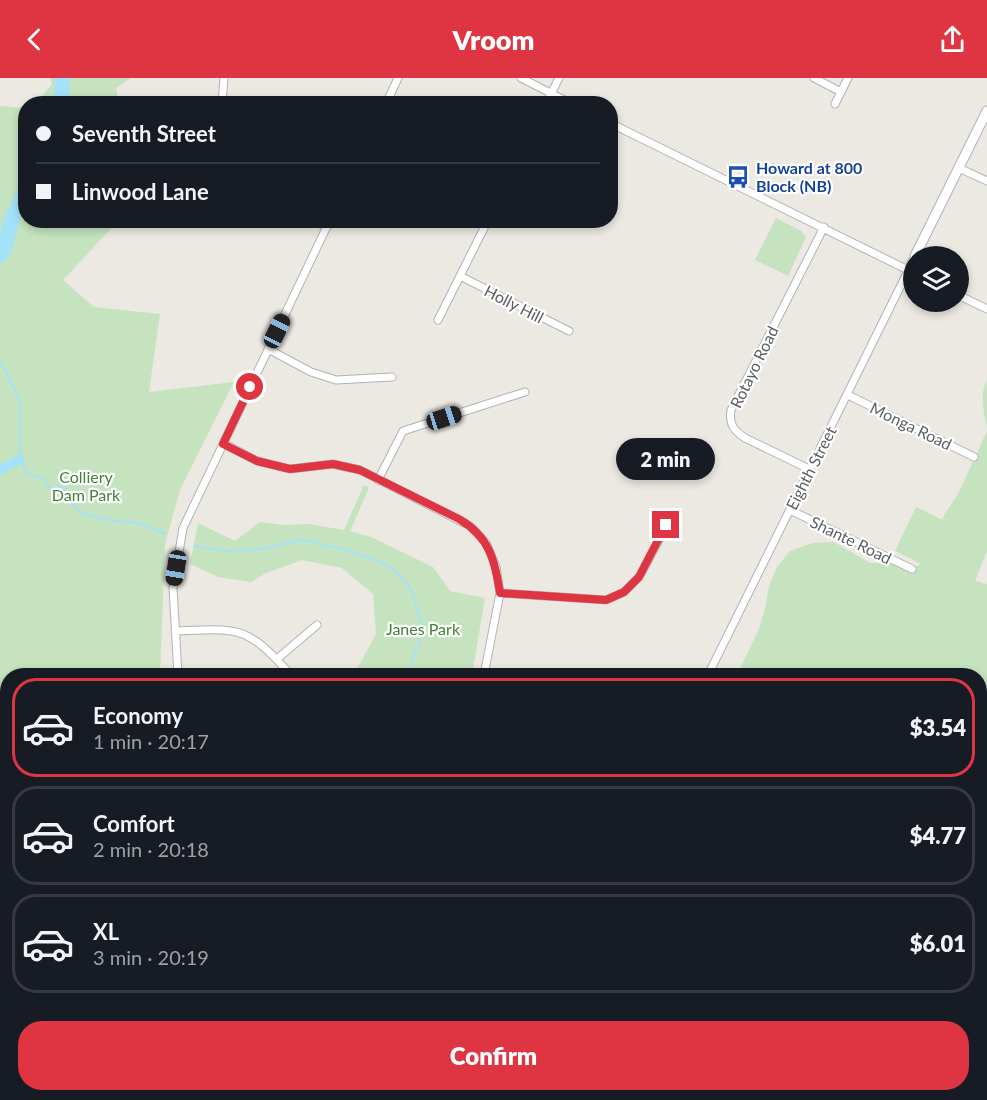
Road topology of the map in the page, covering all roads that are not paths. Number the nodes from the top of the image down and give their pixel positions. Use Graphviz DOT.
graph roads {
  1 [pos="224,78"];
  2 [pos="398,78"];
  3 [pos="521,78"];
  4 [pos="559,78"];
  5 [pos="814,78"];
  6 [pos="848,78"];
  7 [pos="841,92"];
  8 [pos="551,93"];
  9 [pos="223,96"];
  10 [pos="390,96"];
  11 [pos="550,96"];
  12 [pos="557,96"];
  13 [pos="835,104"];
  14 [pos="987,111"];
  15 [pos="618,127"];
  16 [pos="959,168"];
  17 [pos="987,182"];
  18 [pos="824,227"];
  19 [pos="326,228"];
  20 [pos="484,228"];
  21 [pos="920,246"];
  22 [pos="903,268"];
  23 [pos="460,276"];
  24 [pos="903,288"];
  25 [pos="969,300"];
  26 [pos="987,309"];
  27 [pos="438,320"];
  28 [pos="569,331"];
  29 [pos="268,349"];
  30 [pos="392,377"];
  31 [pos="525,392"];
  32 [pos="848,395"];
  33 [pos="223,444"];
  34 [pos="974,457"];
  35 [pos="811,470"];
  36 [pos="378,480"];
  37 [pos="790,510"];
  38 [pos="666,525"];
  39 [pos="912,569"];
  40 [pos="500,593"];
  41 [pos="317,625"];
  42 [pos="175,631"];
  43 [pos="277,659"];
  44 [pos="178,668"];
  45 [pos="285,668"];
  46 [pos="485,668"];
  47 [pos="711,668"];
  1 -- 9 [label="street"];
  2 -- 10 [label="street"];
  3 -- 8 [label="street"];
  4 -- 8 [label="street"];
  5 -- 7 [label="street"];
  6 -- 7 [label="street"];
  7 -- 13 [label="street"];
  8 -- 11 [label="street"];
  8 -- 12 [label="street"];
  14 -- 16 [label="street, Eighth Street"];
  15 -- 18 [label="street"];
  16 -- 17 [label="street"];
  16 -- 21 [label="street, Eighth Street"];
  18 -- 22 [label="street"];
  18 -- 35 [label="street, Rotayo Road"];
  19 -- 29 [label="street"];
  20 -- 23 [label="street"];
  23 -- 27 [label="street"];
  23 -- 28 [label="street, Holly Hill"];
  24 -- 32 [label="street, Eighth Street"];
  25 -- 26 [label="street"];
  29 -- 30 [label="street"];
  29 -- 33 [label="street"];
  31 -- 36 [label="street"];
  32 -- 34 [label="street, Monga Road"];
  32 -- 35 [label="street, Eighth Street"];
  33 -- 36 [label="street"];
  33 -- 42 [label="street"];
  35 -- 37 [label="street, Eighth Street"];
  36 -- 40 [label="street"];
  37 -- 39 [label="street, Shante Road"];
  37 -- 47 [label="street, Eighth Street"];
  38 -- 40 [label="street"];
  40 -- 46 [label="street"];
  41 -- 43 [label="street"];
  42 -- 43 [label="street"];
  42 -- 44 [label="street"];
  43 -- 45 [label="street"];
}
